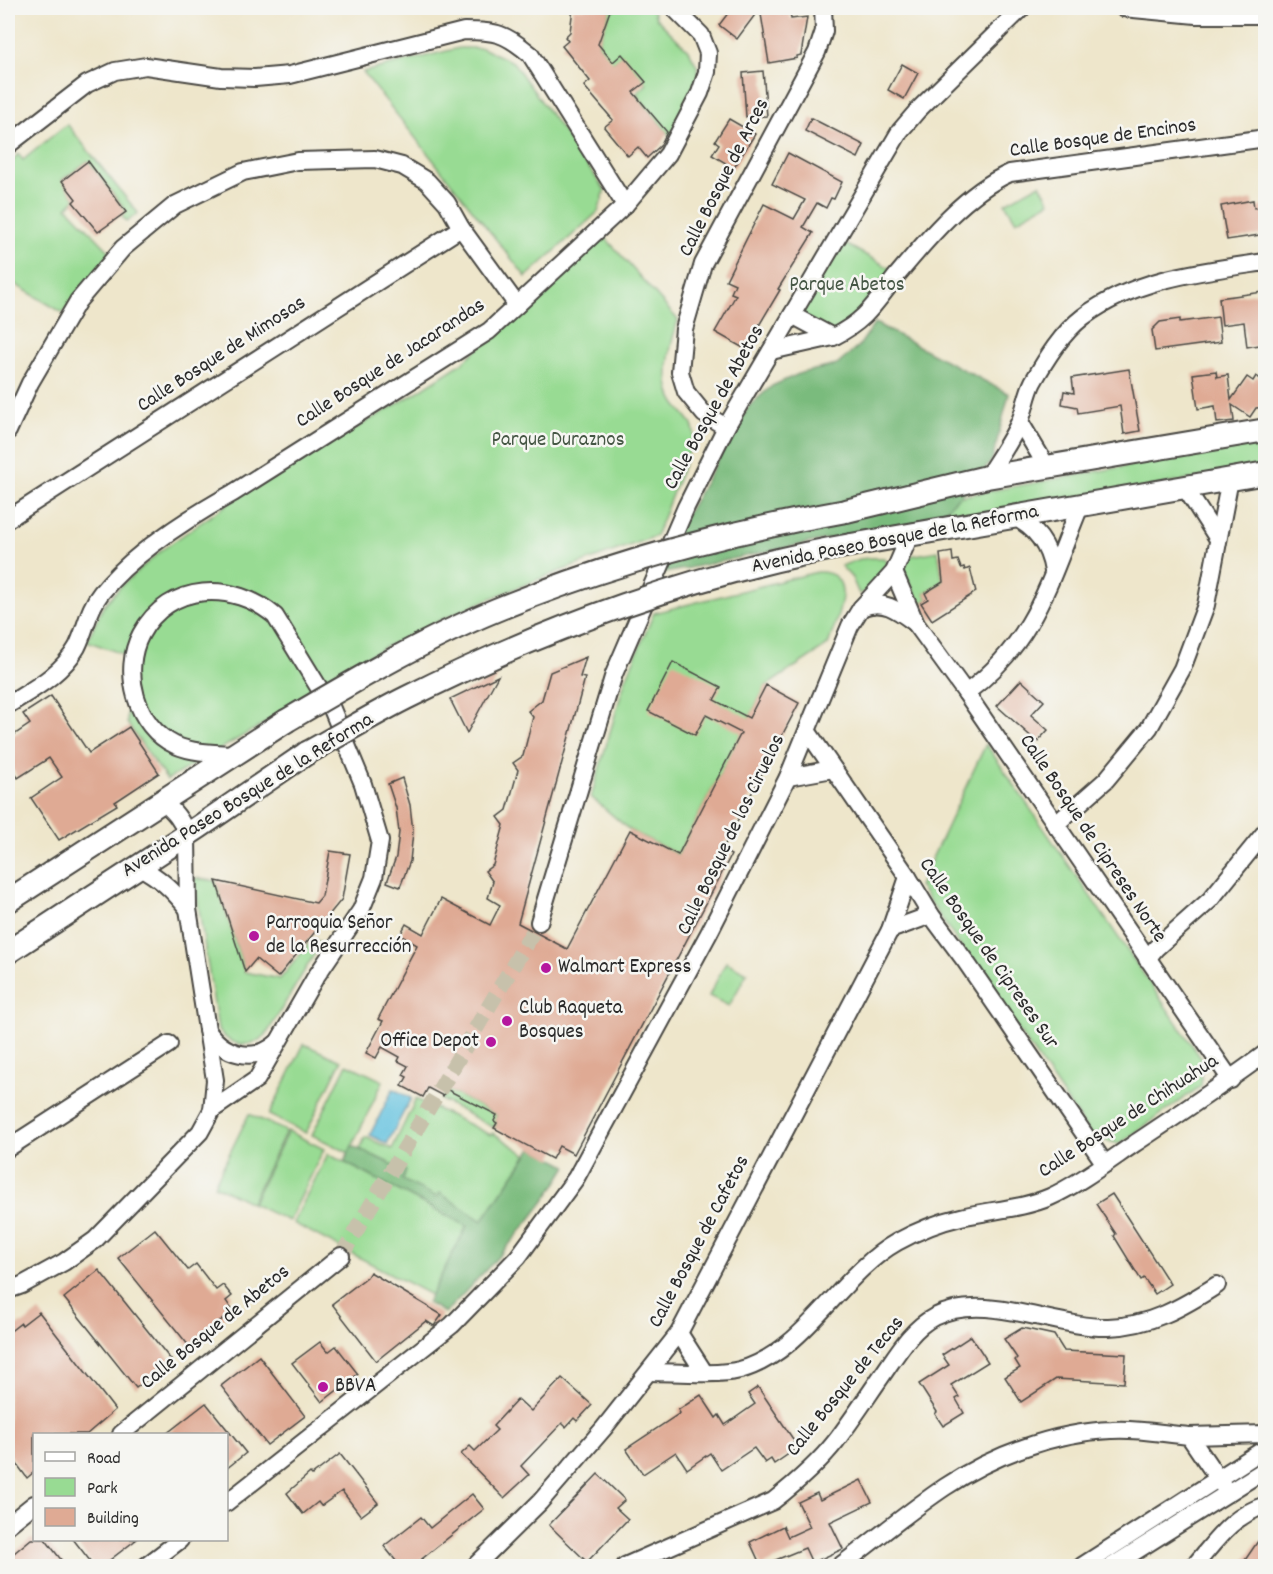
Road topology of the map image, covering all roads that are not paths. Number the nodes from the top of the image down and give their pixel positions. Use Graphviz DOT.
graph roads {
  1 [pos="674,8"];
  2 [pos="823,8"];
  3 [pos="1022,8"];
  4 [pos="1123,8"];
  5 [pos="1266,15"];
  6 [pos="1266,138"];
  7 [pos="8,145"];
  8 [pos="625,205"];
  9 [pos="461,228"];
  10 [pos="1266,262"];
  11 [pos="517,305"];
  12 [pos="792,315"];
  13 [pos="833,337"];
  14 [pos="771,351"];
  15 [pos="1020,423"];
  16 [pos="726,427"];
  17 [pos="1266,430"];
  18 [pos="8,431"];
  19 [pos="1047,467"];
  20 [pos="1266,473"];
  21 [pos="987,477"];
  22 [pos="1230,479"];
  23 [pos="1184,486"];
  24 [pos="1080,504"];
  25 [pos="1012,516"];
  26 [pos="8,519"];
  27 [pos="911,533"];
  28 [pos="1218,539"];
  29 [pos="894,572"];
  30 [pos="1053,572"];
  31 [pos="861,608"];
  32 [pos="916,624"];
  33 [pos="966,693"];
  34 [pos="8,705"];
  35 [pos="808,732"];
  36 [pos="234,754"];
  37 [pos="833,769"];
  38 [pos="788,777"];
  39 [pos="162,801"];
  40 [pos="1056,825"];
  41 [pos="1266,831"];
  42 [pos="187,835"];
  43 [pos="138,866"];
  44 [pos="908,877"];
  45 [pos="8,901"];
  46 [pos="189,909"];
  47 [pos="931,915"];
  48 [pos="539,922"];
  49 [pos="890,930"];
  50 [pos="8,952"];
  51 [pos="1147,958"];
  52 [pos="206,1027"];
  53 [pos="281,1038"];
  54 [pos="169,1044"];
  55 [pos="1266,1053"];
  56 [pos="1231,1080"];
  57 [pos="212,1110"];
  58 [pos="8,1148"];
  59 [pos="1105,1164"];
  60 [pos="340,1256"];
  61 [pos="1217,1285"];
  62 [pos="8,1290"];
  63 [pos="679,1333"];
  64 [pos="649,1372"];
  65 [pos="704,1372"];
  66 [pos="122,1433"];
  67 [pos="1266,1434"];
  68 [pos="1189,1436"];
  69 [pos="1266,1448"];
  70 [pos="1266,1469"];
  71 [pos="1218,1478"];
  72 [pos="1228,1493"];
  73 [pos="228,1501"];
  74 [pos="33,1505"];
  75 [pos="1266,1505"];
  76 [pos="8,1525"];
  77 [pos="177,1541"];
  78 [pos="146,1566"];
  79 [pos="475,1566"];
  80 [pos="625,1566"];
  81 [pos="840,1566"];
  82 [pos="1082,1566"];
  83 [pos="1112,1566"];
  84 [pos="1194,1566"];
  1 -- 8 [label="street, Calle Bosque de Jacarandas"];
  2 -- 16 [label="street, Calle Bosque de Arces"];
  3 -- 12 [label="street, Calle Bosque de Abetos"];
  4 -- 5 [label="street"];
  6 -- 13 [label="street, Calle Bosque de Encinos"];
  7 -- 8 [label="street"];
  8 -- 11 [label="street, Calle Bosque de Jacarandas"];
  9 -- 11 [label="street"];
  9 -- 18 [label="street"];
  9 -- 26 [label="street, Calle Bosque de Mimosas"];
  10 -- 15 [label="street"];
  11 -- 34 [label="street, Calle Bosque de Jacarandas"];
  12 -- 13 [label="street"];
  12 -- 14 [label="street, Calle Bosque de Abetos"];
  13 -- 14 [label="street, Calle Bosque de Encinos"];
  14 -- 16 [label="street, Calle Bosque de Abetos"];
  15 -- 19 [label="street"];
  15 -- 21 [label="street"];
  16 -- 48 [label="street, Calle Bosque de Abetos"];
  17 -- 19 [label="main road, Avenida Paseo Bosque de la Reforma"];
  19 -- 21 [label="main road, Avenida Paseo Bosque de la Reforma"];
  20 -- 22 [label="main road, Avenida Paseo Bosque de la Reforma"];
  21 -- 36 [label="main road, Avenida Paseo Bosque de la Reforma, bridge"];
  22 -- 23 [label="main road, Avenida Paseo Bosque de la Reforma"];
  22 -- 28 [label="street"];
  23 -- 24 [label="main road, Avenida Paseo Bosque de la Reforma"];
  23 -- 28 [label="street"];
  24 -- 25 [label="main road, Avenida Paseo Bosque de la Reforma"];
  24 -- 30 [label="street"];
  25 -- 27 [label="main road, Avenida Paseo Bosque de la Reforma"];
  25 -- 30 [label="street"];
  27 -- 29 [label="street, Calle Bosque de los Ciruelos"];
  27 -- 42 [label="main road, Avenida Paseo Bosque de la Reforma, bridge"];
  28 -- 40 [label="street"];
  29 -- 31 [label="street, Calle Bosque de los Ciruelos"];
  29 -- 32 [label="street, Calle Bosque de Cipreses Norte"];
  30 -- 33 [label="street"];
  31 -- 32 [label="street, Calle Bosque de Cipreses Norte"];
  31 -- 35 [label="street, Calle Bosque de los Ciruelos"];
  32 -- 33 [label="street, Calle Bosque de Cipreses Norte"];
  33 -- 40 [label="street, Calle Bosque de Cipreses Norte"];
  35 -- 37 [label="street, Calle Bosque de Cipreses Sur"];
  35 -- 38 [label="street, Calle Bosque de los Ciruelos"];
  36 -- 39 [label="main road, Avenida Paseo Bosque de la Reforma"];
  36 -- 53 [label="street"];
  37 -- 38 [label="street"];
  37 -- 44 [label="street, Calle Bosque de Cipreses Sur"];
  38 -- 73 [label="street, Calle Bosque de los Ciruelos"];
  39 -- 42 [label="street"];
  39 -- 45 [label="main road, Avenida Paseo Bosque de la Reforma"];
  40 -- 51 [label="street, Calle Bosque de Cipreses Norte"];
  41 -- 51 [label="street"];
  42 -- 43 [label="main road, Avenida Paseo Bosque de la Reforma"];
  42 -- 46 [label="street"];
  43 -- 46 [label="street"];
  43 -- 50 [label="main road, Avenida Paseo Bosque de la Reforma"];
  44 -- 47 [label="street, Calle Bosque de Cipreses Sur"];
  44 -- 49 [label="street, Calle Bosque de Cafetos"];
  46 -- 52 [label="street"];
  47 -- 49 [label="street"];
  47 -- 59 [label="street, Calle Bosque de Cipreses Sur"];
  49 -- 63 [label="street, Calle Bosque de Cafetos"];
  51 -- 56 [label="street, Calle Bosque de Cipreses Norte"];
  52 -- 53 [label="street"];
  52 -- 57 [label="street"];
  53 -- 57 [label="street"];
  54 -- 58 [label="street"];
  55 -- 56 [label="street, Calle Bosque de Chihuahua"];
  56 -- 59 [label="street, Calle Bosque de Chihuahua"];
  57 -- 62 [label="street"];
  59 -- 65 [label="street, Calle Bosque de Chihuahua"];
  60 -- 66 [label="street, Calle Bosque de Abetos"];
  61 -- 80 [label="street, Calle Bosque de Tecas"];
  63 -- 64 [label="street, Calle Bosque de Cafetos"];
  63 -- 65 [label="street"];
  64 -- 65 [label="street, Calle Bosque de Chihuahua"];
  64 -- 79 [label="street, Calle Bosque de Cafetos"];
  67 -- 68 [label="street"];
  68 -- 71 [label="street"];
  68 -- 81 [label="street"];
  69 -- 71 [label="street"];
  70 -- 72 [label="street"];
  71 -- 72 [label="street"];
  71 -- 82 [label="street"];
  72 -- 83 [label="street"];
  74 -- 76 [label="street"];
  75 -- 84 [label="street"];
  77 -- 78 [label="street"];
}
